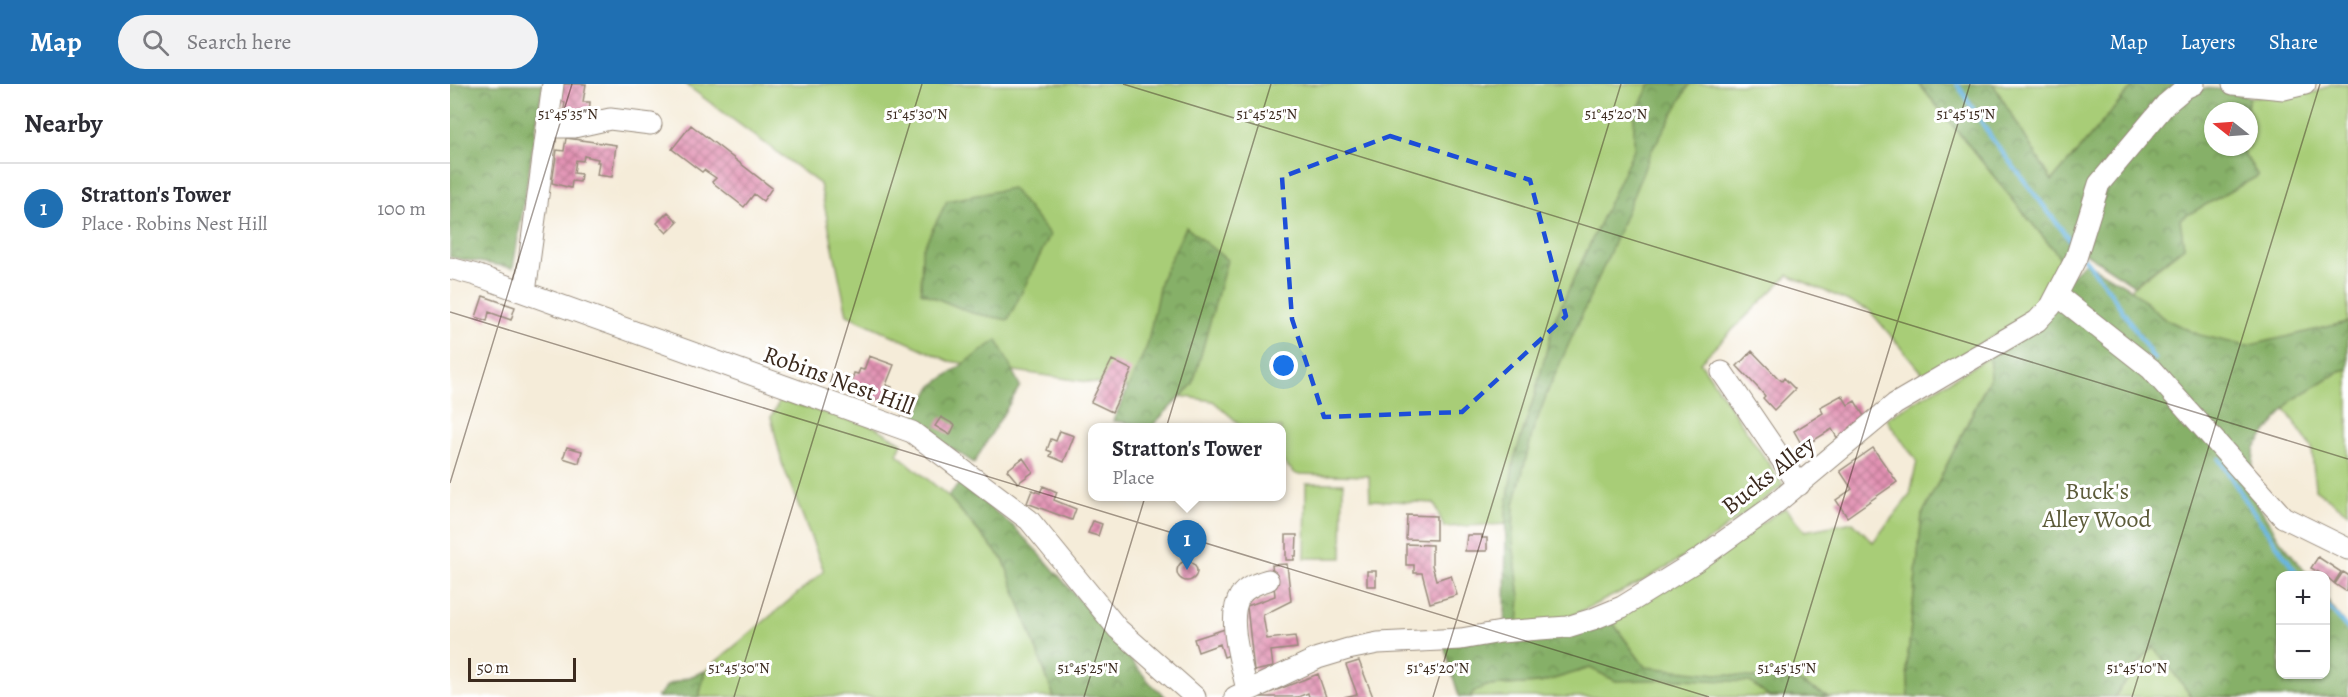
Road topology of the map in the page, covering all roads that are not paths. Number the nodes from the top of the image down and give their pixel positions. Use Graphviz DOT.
graph roads {
  1 [pos="553,84"];
  2 [pos="2194,84"];
  3 [pos="2233,84"];
  4 [pos="2305,84"];
  5 [pos="651,124"];
  6 [pos="547,127"];
  7 [pos="450,268"];
  8 [pos="525,292"];
  9 [pos="2057,295"];
  10 [pos="1722,372"];
  11 [pos="1799,485"];
  12 [pos="2346,555"];
  13 [pos="1268,580"];
  14 [pos="1241,694"];
  15 [pos="1195,697"];
  1 -- 6 [label="street"];
  2 -- 9 [label="street, Bucks Alley"];
  3 -- 4 [label="street"];
  5 -- 6 [label="street"];
  6 -- 8 [label="street"];
  7 -- 8 [label="street, Robins Nest Hill"];
  8 -- 15 [label="street, Robins Nest Hill"];
  9 -- 11 [label="street, Bucks Alley"];
  9 -- 12 [label="street"];
  10 -- 11 [label="street"];
  11 -- 14 [label="street, Bucks Alley"];
  13 -- 14 [label="street"];
}
